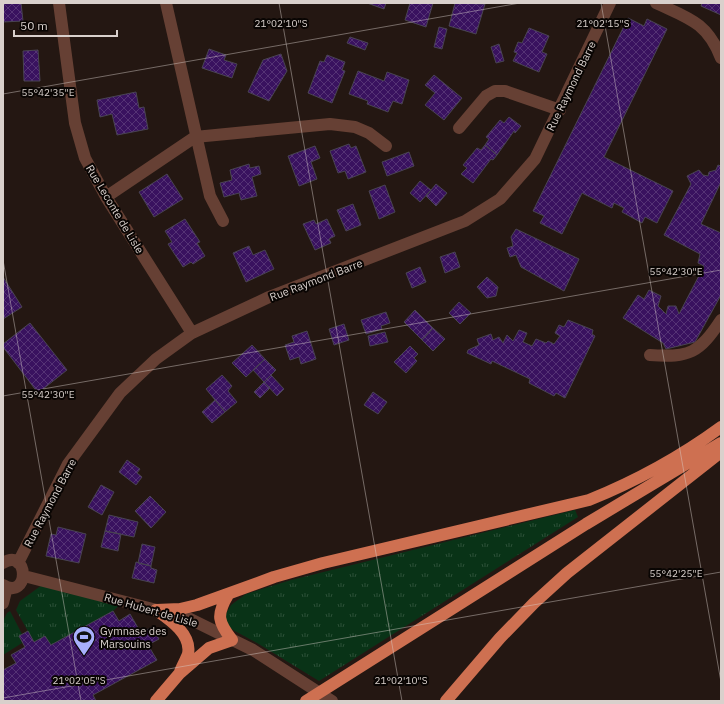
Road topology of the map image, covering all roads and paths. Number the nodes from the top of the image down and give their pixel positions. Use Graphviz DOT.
graph roads {
  1 [pos="59,3"];
  2 [pos="166,3"];
  3 [pos="610,3"];
  4 [pos="656,3"];
  5 [pos="721,58"];
  6 [pos="560,110"];
  7 [pos="459,128"];
  8 [pos="195,137"];
  9 [pos="386,146"];
  10 [pos="106,197"];
  11 [pos="224,221"];
  12 [pos="721,320"];
  13 [pos="192,333"];
  14 [pos="650,355"];
  15 [pos="721,427"];
  16 [pos="721,443"];
  17 [pos="688,451"];
  18 [pos="721,452"];
  19 [pos="652,484"];
  20 [pos="3,563"];
  21 [pos="18,563"];
  22 [pos="24,576"];
  23 [pos="5,586"];
  24 [pos="228,595"];
  25 [pos="3,603"];
  26 [pos="156,610"];
  27 [pos="232,640"];
  28 [pos="179,674"];
  29 [pos="156,701"];
  30 [pos="306,701"];
  31 [pos="332,701"];
  32 [pos="446,701"];
  1 -- 10 [label="street, Rue Leconte de Lisle"];
  2 -- 8 [label="street"];
  3 -- 6 [label="street, Rue Raymond Barre"];
  4 -- 5 [label="street"];
  6 -- 7 [label="street"];
  6 -- 13 [label="street, Rue Raymond Barre"];
  8 -- 9 [label="street"];
  8 -- 10 [label="street"];
  8 -- 11 [label="street"];
  10 -- 13 [label="street, Rue Leconte de Lisle"];
  12 -- 14 [label="street"];
  13 -- 21 [label="street, Rue Raymond Barre"];
  15 -- 17 [label="highway"];
  16 -- 19 [label="highway"];
  17 -- 19 [label="highway"];
  17 -- 24 [label="highway"];
  18 -- 32 [label="highway"];
  19 -- 30 [label="highway"];
  20 -- 21 [label="street"];
  21 -- 22 [label="street"];
  22 -- 23 [label="street"];
  22 -- 26 [label="street, Rue Hubert de Lisle"];
  23 -- 25 [label="street"];
  24 -- 26 [label="highway"];
  24 -- 27 [label="highway"];
  26 -- 27 [label="street, Rue Hubert de Lisle"];
  26 -- 28 [label="highway"];
  27 -- 28 [label="highway"];
  27 -- 31 [label="street, Rue Hubert de Lisle"];
  28 -- 29 [label="highway"];
}
